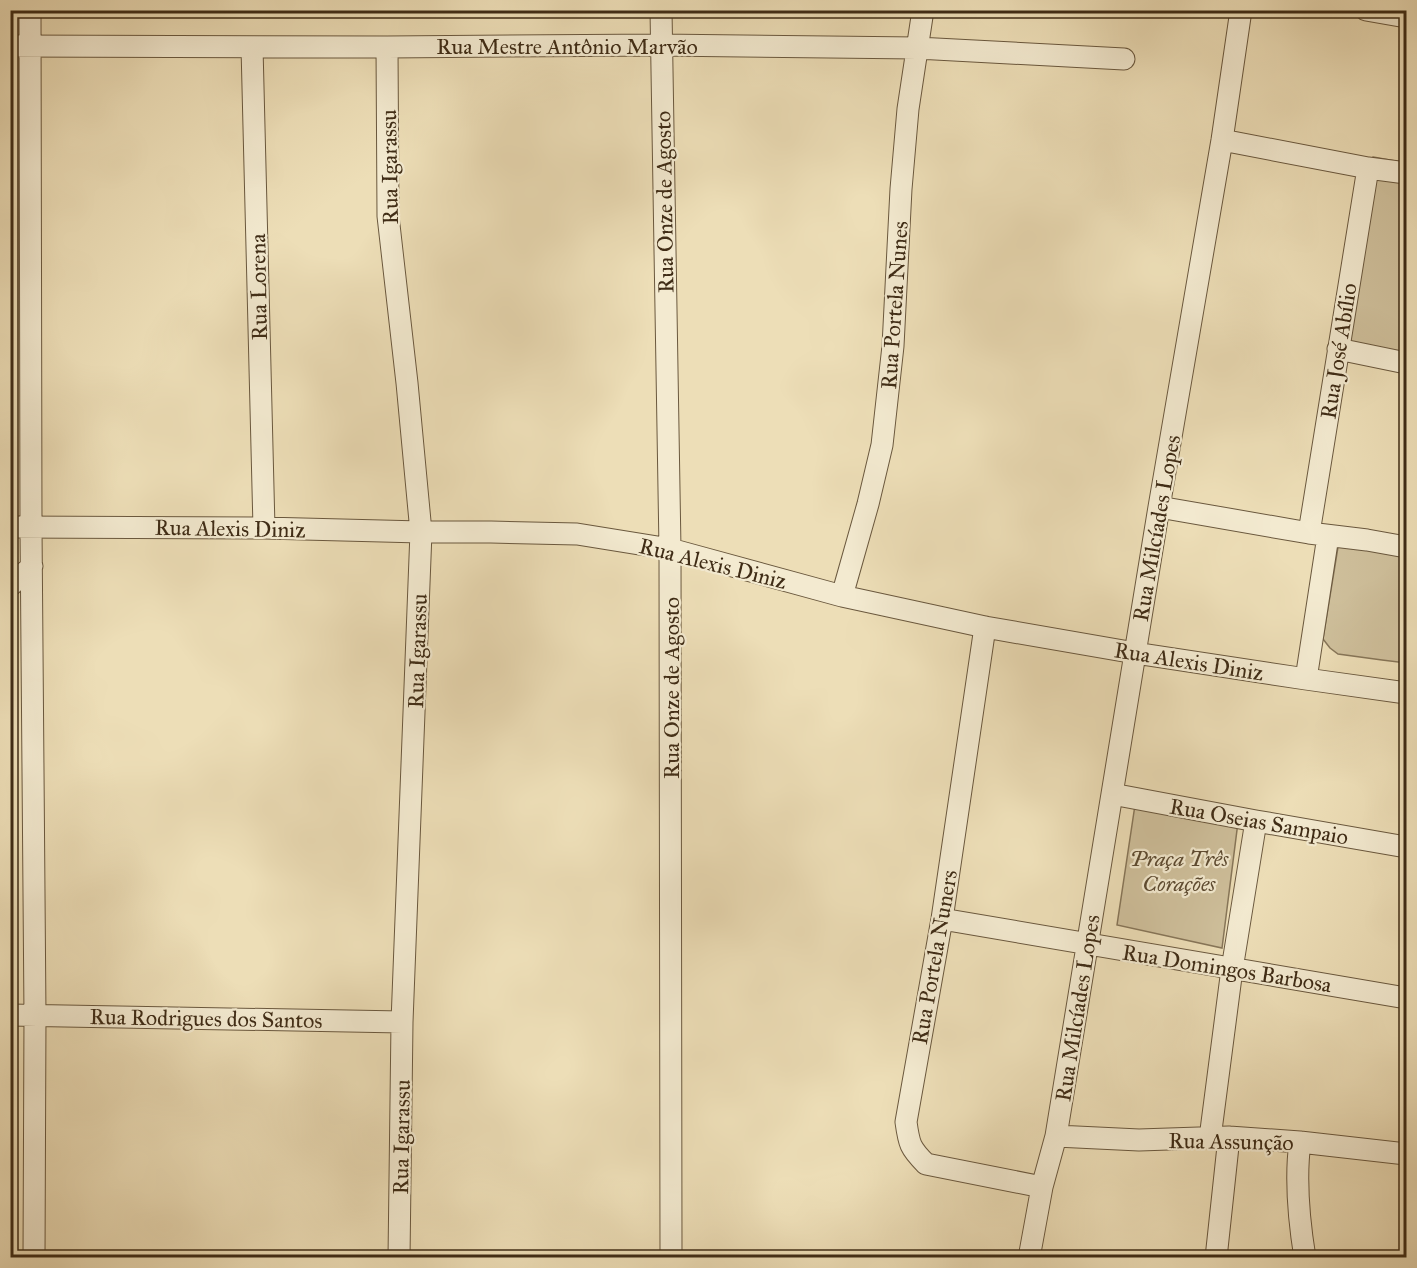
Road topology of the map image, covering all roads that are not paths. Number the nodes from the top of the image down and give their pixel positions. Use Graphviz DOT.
graph roads {
  1 [pos="30,10"];
  2 [pos="661,10"];
  3 [pos="923,10"];
  4 [pos="1241,10"];
  5 [pos="1366,10"];
  6 [pos="1407,17"];
  7 [pos="20,45"];
  8 [pos="660,45"];
  9 [pos="252,47"];
  10 [pos="387,47"];
  11 [pos="916,48"];
  12 [pos="1124,59"];
  13 [pos="1222,140"];
  14 [pos="1368,168"];
  15 [pos="1407,173"];
  16 [pos="1338,349"];
  17 [pos="1407,363"];
  18 [pos="1159,507"];
  19 [pos="21,527"];
  20 [pos="264,528"];
  21 [pos="422,532"];
  22 [pos="1318,534"];
  23 [pos="1407,547"];
  24 [pos="670,549"];
  25 [pos="32,566"];
  26 [pos="10,586"];
  27 [pos="842,596"];
  28 [pos="986,627"];
  29 [pos="1135,653"];
  30 [pos="1305,679"];
  31 [pos="1407,693"];
  32 [pos="1112,794"];
  33 [pos="1256,822"];
  34 [pos="1407,846"];
  35 [pos="942,919"];
  36 [pos="1088,945"];
  37 [pos="1232,969"];
  38 [pos="1407,998"];
  39 [pos="10,1015"];
  40 [pos="34,1015"];
  41 [pos="402,1022"];
  42 [pos="1056,1136"];
  43 [pos="1220,1138"];
  44 [pos="1300,1142"];
  45 [pos="1407,1154"];
  46 [pos="1042,1186"];
  47 [pos="34,1257"];
  48 [pos="399,1257"];
  49 [pos="671,1257"];
  50 [pos="1029,1257"];
  51 [pos="1216,1257"];
  52 [pos="1305,1257"];
  1 -- 7 [label="street"];
  2 -- 8 [label="street, Rua Onze de Agosto"];
  3 -- 11 [label="street, Rua Portela Nunes"];
  4 -- 13 [label="street, Rua Milcíades Lopes"];
  5 -- 6 [label="street"];
  7 -- 9 [label="street, Rua Mestre Antônio Marvão"];
  7 -- 19 [label="street"];
  8 -- 10 [label="street, Rua Mestre Antônio Marvão"];
  8 -- 11 [label="street, Rua Mestre Antônio Marvão"];
  8 -- 24 [label="street, Rua Onze de Agosto"];
  9 -- 10 [label="street, Rua Mestre Antônio Marvão"];
  9 -- 20 [label="street, Rua Lorena"];
  10 -- 21 [label="street, Rua Igarassu"];
  11 -- 12 [label="street, Rua Mestre Antônio Marvão"];
  11 -- 27 [label="street, Rua Portela Nunes"];
  13 -- 14 [label="street"];
  13 -- 18 [label="street, Rua Milcíades Lopes"];
  14 -- 15 [label="street"];
  14 -- 16 [label="street, Rua José Abílio"];
  16 -- 17 [label="street"];
  16 -- 22 [label="street, Rua José Abílio"];
  18 -- 22 [label="street"];
  18 -- 29 [label="street, Rua Milcíades Lopes"];
  19 -- 20 [label="street, Rua Alexis Diniz"];
  19 -- 25 [label="street"];
  20 -- 21 [label="street, Rua Alexis Diniz"];
  21 -- 24 [label="street, Rua Alexis Diniz"];
  21 -- 41 [label="street, Rua Igarassu"];
  22 -- 23 [label="street"];
  22 -- 30 [label="street, Rua José Abílio"];
  24 -- 27 [label="street, Rua Alexis Diniz"];
  24 -- 49 [label="street, Rua Onze de Agosto"];
  25 -- 26 [label="street"];
  25 -- 40 [label="street"];
  27 -- 28 [label="street, Rua Alexis Diniz"];
  28 -- 29 [label="street, Rua Alexis Diniz"];
  28 -- 35 [label="street, Rua Portela Nuners"];
  29 -- 30 [label="street, Rua Alexis Diniz"];
  29 -- 32 [label="street, Rua Milcíades Lopes"];
  30 -- 31 [label="street, Rua Alexis Diniz"];
  32 -- 33 [label="street, Rua Oseias Sampaio"];
  32 -- 36 [label="street, Rua Milcíades Lopes"];
  33 -- 34 [label="street, Rua Oseias Sampaio"];
  33 -- 37 [label="street"];
  35 -- 36 [label="street, Rua Domingos Barbosa"];
  35 -- 46 [label="street, Rua Portela Nuners"];
  36 -- 37 [label="street, Rua Domingos Barbosa"];
  36 -- 42 [label="street, Rua Milcíades Lopes"];
  37 -- 38 [label="street, Rua Domingos Barbosa"];
  37 -- 43 [label="street"];
  39 -- 40 [label="street, Rua Rodrigues dos Santos"];
  40 -- 41 [label="street, Rua Rodrigues dos Santos"];
  40 -- 47 [label="street"];
  41 -- 48 [label="street, Rua Igarassu"];
  42 -- 43 [label="street, Rua Assunção"];
  42 -- 46 [label="street, Rua Milcíades Lopes"];
  43 -- 44 [label="street, Rua Assunção"];
  43 -- 51 [label="street"];
  44 -- 45 [label="street, Rua Assunção"];
  44 -- 52 [label="street"];
  46 -- 50 [label="street, Rua Milcíades Lopes"];
}
